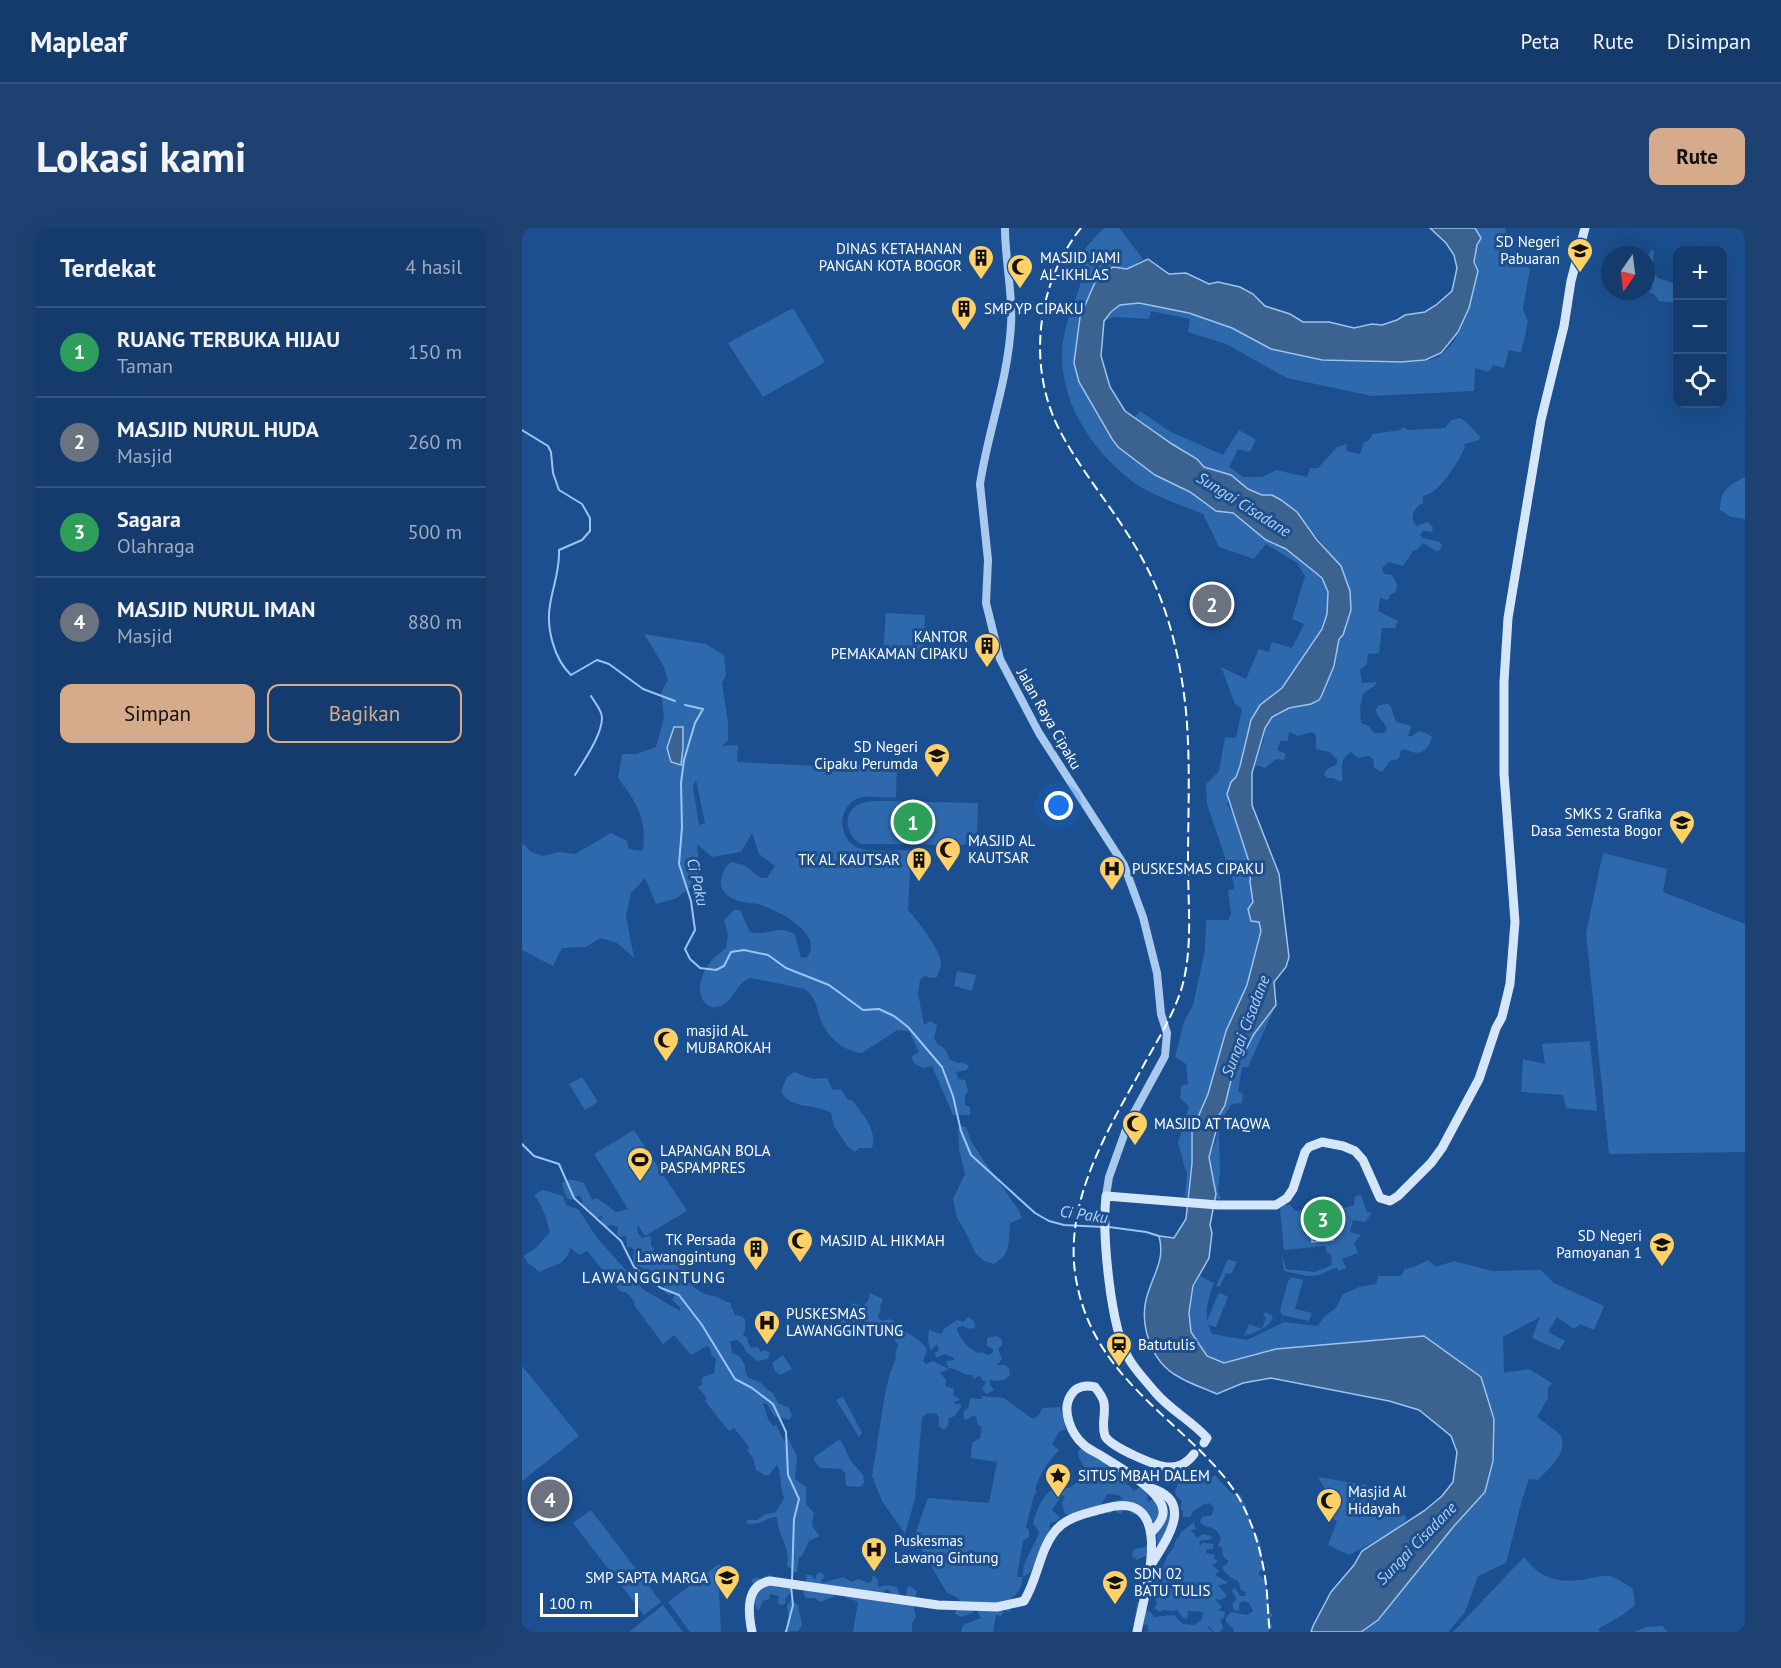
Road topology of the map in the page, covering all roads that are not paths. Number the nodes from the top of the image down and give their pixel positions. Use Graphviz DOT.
graph roads {
  1 [pos="1005,228"];
  2 [pos="1585,228"];
  3 [pos="1106,1196"];
  4 [pos="1204,1443"];
  5 [pos="1194,1454"];
  6 [pos="1145,1486"];
  7 [pos="1152,1532"];
  8 [pos="1150,1567"];
  9 [pos="752,1632"];
  10 [pos="1137,1632"];
  1 -- 3 [label="street, Jalan Raya Cipaku"];
  2 -- 3 [label="main road"];
  3 -- 4 [label="main road"];
  5 -- 6 [label="main road"];
  6 -- 7 [label="main road"];
  6 -- 8 [label="main road"];
  7 -- 8 [label="main road"];
  7 -- 9 [label="main road"];
  8 -- 10 [label="main road"];
}
